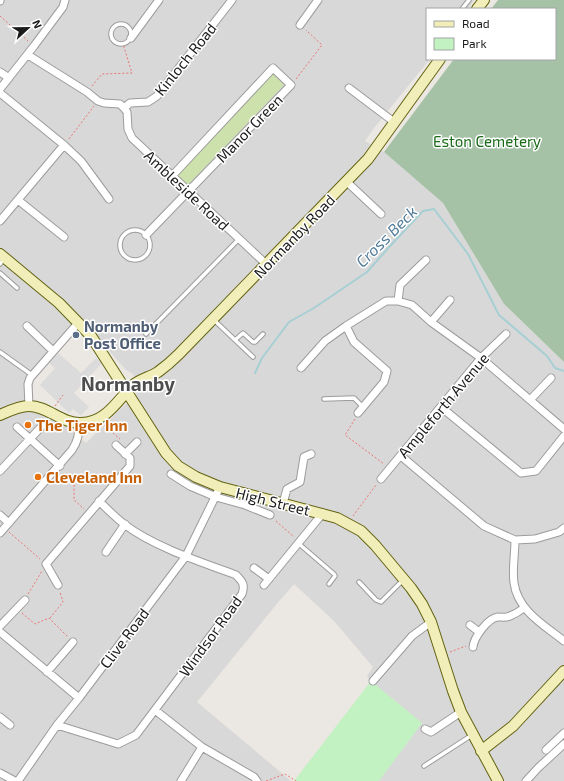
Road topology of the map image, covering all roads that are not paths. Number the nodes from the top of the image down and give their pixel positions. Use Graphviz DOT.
graph roads {
  1 [pos="65,0"];
  2 [pos="159,0"];
  3 [pos="232,0"];
  4 [pos="318,0"];
  5 [pos="469,0"];
  6 [pos="484,0"];
  7 [pos="463,8"];
  8 [pos="478,8"];
  9 [pos="300,25"];
  10 [pos="131,38"];
  11 [pos="28,55"];
  12 [pos="439,60"];
  13 [pos="0,72"];
  14 [pos="8,78"];
  15 [pos="349,88"];
  16 [pos="0,89"];
  17 [pos="0,93"];
  18 [pos="124,108"];
  19 [pos="394,122"];
  20 [pos="64,145"];
  21 [pos="172,176"];
  22 [pos="347,182"];
  23 [pos="188,191"];
  24 [pos="109,199"];
  25 [pos="18,200"];
  26 [pos="381,214"];
  27 [pos="0,221"];
  28 [pos="146,235"];
  29 [pos="64,237"];
  30 [pos="239,239"];
  31 [pos="2,259"];
  32 [pos="426,260"];
  33 [pos="266,264"];
  34 [pos="0,273"];
  35 [pos="17,288"];
  36 [pos="450,300"];
  37 [pos="398,301"];
  38 [pos="213,319"];
  39 [pos="79,322"];
  40 [pos="431,322"];
  41 [pos="27,326"];
  42 [pos="346,326"];
  43 [pos="146,334"];
  44 [pos="263,334"];
  45 [pos="506,334"];
  46 [pos="235,340"];
  47 [pos="53,351"];
  48 [pos="0,352"];
  49 [pos="254,357"];
  50 [pos="481,358"];
  51 [pos="301,368"];
  52 [pos="32,375"];
  53 [pos="551,378"];
  54 [pos="126,391"];
  55 [pos="324,399"];
  56 [pos="530,400"];
  57 [pos="29,406"];
  58 [pos="441,406"];
  59 [pos="361,410"];
  60 [pos="0,415"];
  61 [pos="79,424"];
  62 [pos="42,426"];
  63 [pos="17,427"];
  64 [pos="564,429"];
  65 [pos="564,436"];
  66 [pos="30,438"];
  67 [pos="137,442"];
  68 [pos="116,445"];
  69 [pos="311,454"];
  70 [pos="128,456"];
  71 [pos="401,456"];
  72 [pos="58,468"];
  73 [pos="0,471"];
  74 [pos="171,474"];
  75 [pos="381,479"];
  76 [pos="220,487"];
  77 [pos="216,497"];
  78 [pos="99,501"];
  79 [pos="282,503"];
  80 [pos="323,513"];
  81 [pos="0,515"];
  82 [pos="270,515"];
  83 [pos="125,524"];
  84 [pos="5,528"];
  85 [pos="564,528"];
  86 [pos="515,540"];
  87 [pos="298,542"];
  88 [pos="106,552"];
  89 [pos="186,556"];
  90 [pos="254,568"];
  91 [pos="404,579"];
  92 [pos="359,582"];
  93 [pos="329,584"];
  94 [pos="58,586"];
  95 [pos="25,600"];
  96 [pos="524,608"];
  97 [pos="431,622"];
  98 [pos="470,625"];
  99 [pos="0,626"];
  100 [pos="0,632"];
  101 [pos="479,632"];
  102 [pos="564,641"];
  103 [pos="73,642"];
  104 [pos="473,645"];
  105 [pos="564,671"];
  106 [pos="47,672"];
  107 [pos="373,681"];
  108 [pos="80,698"];
  109 [pos="154,710"];
  110 [pos="461,712"];
  111 [pos="0,717"];
  112 [pos="10,725"];
  113 [pos="57,726"];
  114 [pos="425,729"];
  115 [pos="564,733"];
  116 [pos="473,734"];
  117 [pos="564,744"];
  118 [pos="202,747"];
  119 [pos="546,750"];
  120 [pos="481,751"];
  121 [pos="424,766"];
  122 [pos="0,773"];
  123 [pos="17,781"];
  124 [pos="181,781"];
  125 [pos="256,781"];
  126 [pos="498,781"];
  127 [pos="526,781"];
  1 -- 11 [label="street"];
  2 -- 10 [label="street"];
  3 -- 18 [label="street, Kinloch Road"];
  4 -- 9 [label="street"];
  5 -- 7 [label="lane"];
  6 -- 8 [label="main road"];
  10 -- 10 [label="lane"];
  11 -- 14 [label="street"];
  11 -- 18 [label="street"];
  12 -- 19 [label="main road, Normanby Road"];
  13 -- 14 [label="street"];
  14 -- 16 [label="street"];
  15 -- 19 [label="street"];
  17 -- 20 [label="street"];
  18 -- 21 [label="street, Ambleside Road"];
  19 -- 22 [label="main road, Normanby Road"];
  20 -- 24 [label="street"];
  20 -- 25 [label="street"];
  21 -- 23 [label="street, Ambleside Road"];
  21 -- 23 [label="street, Manor Green"];
  22 -- 26 [label="street"];
  22 -- 33 [label="main road, Normanby Road"];
  23 -- 28 [label="street, Manor Green"];
  23 -- 30 [label="street, Ambleside Road"];
  25 -- 27 [label="street"];
  25 -- 29 [label="street"];
  28 -- 28 [label="lane"];
  30 -- 33 [label="street, Ambleside Road"];
  30 -- 43 [label="lane"];
  31 -- 39 [label="main road, High Street"];
  32 -- 37 [label="street"];
  33 -- 38 [label="main road, Normanby Road"];
  34 -- 35 [label="lane"];
  36 -- 40 [label="street"];
  37 -- 40 [label="street"];
  37 -- 42 [label="street"];
  38 -- 46 [label="lane"];
  38 -- 54 [label="main road, Normanby Road"];
  39 -- 47 [label="street"];
  39 -- 54 [label="main road, High Street"];
  40 -- 50 [label="street"];
  41 -- 47 [label="street"];
  42 -- 51 [label="street"];
  42 -- 59 [label="street"];
  44 -- 46 [label="lane"];
  45 -- 50 [label="street, Ampleforth Avenue"];
  46 -- 49 [label="lane"];
  47 -- 52 [label="street"];
  48 -- 52 [label="lane"];
  50 -- 56 [label="street"];
  50 -- 58 [label="street, Ampleforth Avenue"];
  52 -- 57 [label="street"];
  53 -- 56 [label="street"];
  54 -- 61 [label="main road, Normanby Road"];
  54 -- 76 [label="main road, High Street"];
  55 -- 59 [label="lane"];
  56 -- 64 [label="street"];
  57 -- 60 [label="main road"];
  57 -- 61 [label="main road"];
  58 -- 65 [label="street"];
  58 -- 71 [label="street, Ampleforth Avenue"];
  61 -- 72 [label="street"];
  62 -- 66 [label="street"];
  63 -- 66 [label="street"];
  66 -- 72 [label="street"];
  66 -- 73 [label="street"];
  67 -- 70 [label="street"];
  68 -- 70 [label="street"];
  69 -- 79 [label="street"];
  70 -- 78 [label="street"];
  71 -- 75 [label="street, Ampleforth Avenue"];
  71 -- 86 [label="street"];
  72 -- 84 [label="street"];
  74 -- 77 [label="street"];
  76 -- 77 [label="street, Clive Road"];
  76 -- 79 [label="main road, High Street"];
  77 -- 82 [label="street"];
  77 -- 89 [label="street, Clive Road"];
  78 -- 83 [label="street, Windsor Road"];
  78 -- 94 [label="street"];
  79 -- 80 [label="main road, High Street"];
  80 -- 87 [label="street"];
  80 -- 91 [label="main road, High Street"];
  81 -- 84 [label="street"];
  83 -- 88 [label="street"];
  83 -- 89 [label="street, Windsor Road"];
  85 -- 86 [label="street"];
  86 -- 96 [label="street"];
  87 -- 90 [label="street"];
  87 -- 93 [label="lane"];
  89 -- 108 [label="street, Clive Road"];
  89 -- 109 [label="street, Windsor Road"];
  91 -- 92 [label="lane"];
  91 -- 97 [label="main road, High Street"];
  95 -- 99 [label="street"];
  96 -- 101 [label="street"];
  96 -- 102 [label="street"];
  97 -- 107 [label="street"];
  97 -- 110 [label="main road, High Street"];
  98 -- 101 [label="street"];
  100 -- 106 [label="street"];
  101 -- 104 [label="street"];
  103 -- 106 [label="street"];
  105 -- 120 [label="main road"];
  106 -- 108 [label="street"];
  108 -- 113 [label="street, Clive Road"];
  109 -- 113 [label="street, Windsor Road"];
  109 -- 118 [label="street"];
  110 -- 114 [label="street"];
  110 -- 116 [label="main road, High Street"];
  111 -- 112 [label="street"];
  113 -- 123 [label="street, Clive Road"];
  115 -- 119 [label="street"];
  116 -- 120 [label="main road, High Street"];
  116 -- 121 [label="lane"];
  117 -- 127 [label="street"];
  118 -- 124 [label="street"];
  118 -- 125 [label="street"];
  120 -- 126 [label="main road, High Street"];
  122 -- 123 [label="street"];
}
